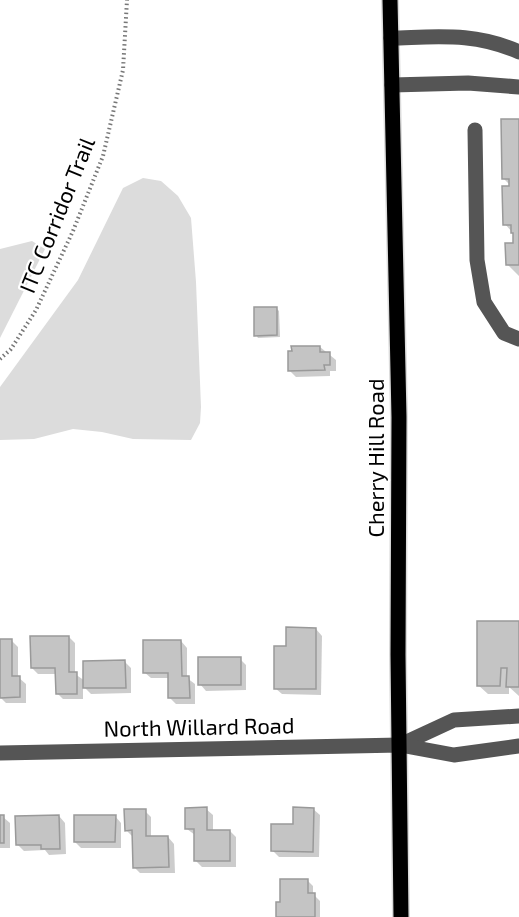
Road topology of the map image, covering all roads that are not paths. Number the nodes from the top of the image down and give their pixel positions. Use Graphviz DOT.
graph roads {
  1 [pos="390,0"];
  2 [pos="391,38"];
  3 [pos="519,52"];
  4 [pos="392,85"];
  5 [pos="519,87"];
  6 [pos="475,130"];
  7 [pos="519,339"];
  8 [pos="519,716"];
  9 [pos="400,745"];
  10 [pos="519,746"];
  11 [pos="0,753"];
  12 [pos="401,917"];
  1 -- 2 [label="main road, Cherry Hill Road"];
  2 -- 3 [label="street"];
  2 -- 4 [label="main road, Cherry Hill Road"];
  4 -- 5 [label="street"];
  4 -- 9 [label="main road, Cherry Hill Road"];
  6 -- 7 [label="street"];
  8 -- 9 [label="street"];
  9 -- 10 [label="street"];
  9 -- 11 [label="street, North Willard Road"];
  9 -- 12 [label="main road, Cherry Hill Road"];
}
